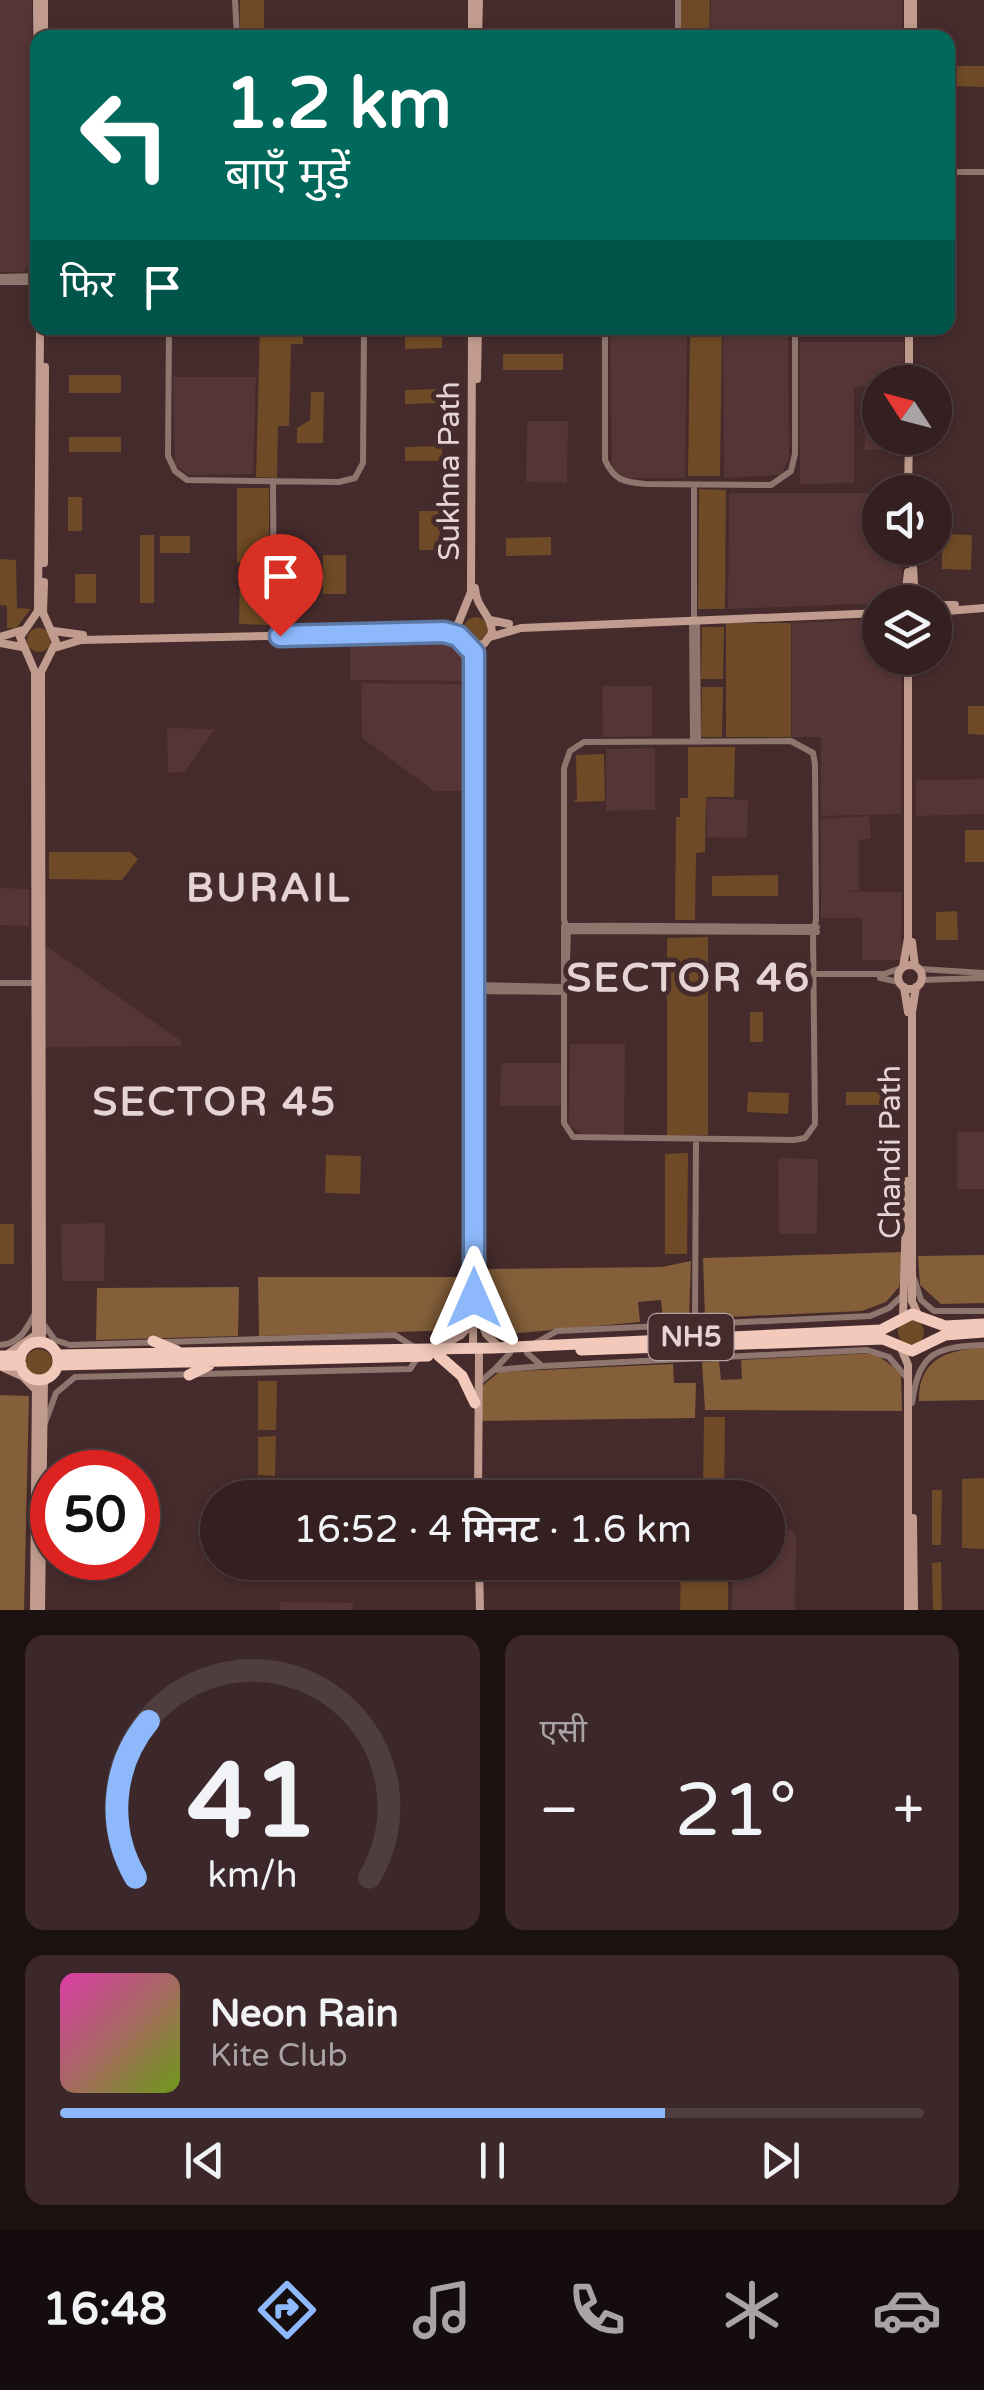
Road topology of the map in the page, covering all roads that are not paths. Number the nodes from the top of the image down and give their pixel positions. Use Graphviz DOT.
graph roads {
  1 [pos="40,0"];
  2 [pos="235,0"];
  3 [pos="475,0"];
  4 [pos="678,0"];
  5 [pos="911,0"];
  6 [pos="39,30"];
  7 [pos="43,30"];
  8 [pos="237,30"];
  9 [pos="475,30"];
  10 [pos="678,30"];
  11 [pos="910,30"];
  12 [pos="955,172"];
  13 [pos="984,172"];
  14 [pos="0,279"];
  15 [pos="30,279"];
  16 [pos="42,335"];
  17 [pos="42,335"];
  18 [pos="169,335"];
  19 [pos="364,335"];
  20 [pos="475,335"];
  21 [pos="475,335"];
  22 [pos="604,335"];
  23 [pos="796,335"];
  24 [pos="911,335"];
  25 [pos="911,365"];
  26 [pos="273,481"];
  27 [pos="694,485"];
  28 [pos="952,605"];
  29 [pos="984,606"];
  30 [pos="480,612"];
  31 [pos="862,612"];
  32 [pos="465,614"];
  33 [pos="694,619"];
  34 [pos="490,620"];
  35 [pos="33,622"];
  36 [pos="458,622"];
  37 [pos="51,628"];
  38 [pos="23,630"];
  39 [pos="274,634"];
  40 [pos="458,636"];
  41 [pos="490,637"];
  42 [pos="0,640"];
  43 [pos="469,646"];
  44 [pos="481,646"];
  45 [pos="22,647"];
  46 [pos="54,648"];
  47 [pos="31,656"];
  48 [pos="45,656"];
  49 [pos="910,675"];
  50 [pos="910,675"];
  51 [pos="696,742"];
  52 [pos="566,928"];
  53 [pos="816,928"];
  54 [pos="902,968"];
  55 [pos="917,968"];
  56 [pos="984,976"];
  57 [pos="816,978"];
  58 [pos="0,983"];
  59 [pos="38,983"];
  60 [pos="902,984"];
  61 [pos="919,984"];
  62 [pos="477,988"];
  63 [pos="564,989"];
  64 [pos="696,1140"];
  65 [pos="912,1272"];
  66 [pos="907,1288"];
  67 [pos="984,1312"];
  68 [pos="39,1315"];
  69 [pos="920,1316"];
  70 [pos="476,1318"];
  71 [pos="830,1318"];
  72 [pos="901,1318"];
  73 [pos="695,1324"];
  74 [pos="978,1328"];
  75 [pos="856,1335"];
  76 [pos="38,1339"];
  77 [pos="153,1342"];
  78 [pos="108,1343"];
  79 [pos="0,1344"];
  80 [pos="984,1344"];
  81 [pos="900,1346"];
  82 [pos="921,1347"];
  83 [pos="529,1349"];
  84 [pos="477,1351"];
  85 [pos="505,1351"];
  86 [pos="417,1352"];
  87 [pos="437,1352"];
  88 [pos="839,1352"];
  89 [pos="184,1353"];
  90 [pos="0,1356"];
  91 [pos="94,1359"];
  92 [pos="21,1360"];
  93 [pos="58,1360"];
  94 [pos="212,1362"];
  95 [pos="0,1366"];
  96 [pos="542,1366"];
  97 [pos="494,1370"];
  98 [pos="189,1375"];
  99 [pos="103,1376"];
  100 [pos="908,1380"];
  101 [pos="480,1382"];
  102 [pos="39,1384"];
  103 [pos="475,1403"];
  104 [pos="912,1403"];
  105 [pos="43,1432"];
  106 [pos="477,1480"];
  107 [pos="477,1480"];
  108 [pos="477,1580"];
  109 [pos="38,1610"];
  110 [pos="478,1610"];
  111 [pos="911,1610"];
  1 -- 6 [label="main road"];
  1 -- 7 [label="main road"];
  2 -- 8 [label="street"];
  3 -- 9 [label="main road"];
  4 -- 10 [label="street"];
  5 -- 11 [label="main road"];
  12 -- 13 [label="street"];
  14 -- 15 [label="street"];
  16 -- 35 [label="main road"];
  17 -- 37 [label="main road"];
  18 -- 26 [label="street"];
  19 -- 26 [label="street"];
  20 -- 30 [label="main road, Sukhna Path"];
  21 -- 32 [label="main road, Sukhna Path"];
  22 -- 27 [label="street"];
  23 -- 27 [label="street"];
  24 -- 25 [label="main road"];
  26 -- 39 [label="street"];
  27 -- 33 [label="street"];
  28 -- 29 [label="main road"];
  30 -- 32 [label="main road"];
  30 -- 34 [label="main road"];
  31 -- 33 [label="main road"];
  32 -- 36 [label="main road"];
  33 -- 34 [label="main road"];
  33 -- 41 [label="main road"];
  33 -- 51 [label="street"];
  34 -- 41 [label="main road"];
  35 -- 37 [label="main road"];
  35 -- 38 [label="main road"];
  36 -- 39 [label="main road"];
  36 -- 40 [label="main road"];
  37 -- 39 [label="main road"];
  37 -- 46 [label="main road"];
  38 -- 42 [label="main road"];
  38 -- 45 [label="main road"];
  39 -- 40 [label="main road"];
  39 -- 46 [label="main road"];
  40 -- 43 [label="main road"];
  41 -- 44 [label="main road"];
  42 -- 45 [label="main road"];
  43 -- 44 [label="main road"];
  43 -- 62 [label="main road"];
  44 -- 62 [label="main road"];
  45 -- 47 [label="main road"];
  46 -- 48 [label="main road"];
  47 -- 48 [label="main road"];
  47 -- 59 [label="main road"];
  48 -- 59 [label="main road"];
  49 -- 55 [label="main road"];
  50 -- 54 [label="main road"];
  51 -- 52 [label="street"];
  51 -- 53 [label="street"];
  52 -- 53 [label="street"];
  52 -- 63 [label="street"];
  53 -- 57 [label="street"];
  54 -- 55 [label="main road"];
  54 -- 57 [label="street"];
  54 -- 60 [label="main road, Chandi Path"];
  55 -- 56 [label="street"];
  55 -- 61 [label="main road, Chandi Path"];
  56 -- 61 [label="street"];
  57 -- 60 [label="street"];
  57 -- 64 [label="street"];
  58 -- 59 [label="street"];
  59 -- 68 [label="main road"];
  60 -- 61 [label="main road"];
  60 -- 66 [label="main road, Chandi Path"];
  61 -- 65 [label="main road, Chandi Path"];
  62 -- 63 [label="street"];
  62 -- 70 [label="main road"];
  63 -- 64 [label="street"];
  64 -- 73 [label="street"];
  65 -- 67 [label="street"];
  65 -- 69 [label="main road, Chandi Path"];
  66 -- 71 [label="street"];
  66 -- 72 [label="main road, Chandi Path"];
  67 -- 74 [label="highway"];
  68 -- 76 [label="main road"];
  68 -- 78 [label="street"];
  68 -- 79 [label="street"];
  69 -- 72 [label="highway, NH5"];
  69 -- 74 [label="highway, NH5"];
  69 -- 82 [label="highway"];
  70 -- 84 [label="main road"];
  70 -- 85 [label="main road"];
  70 -- 87 [label="main road"];
  71 -- 73 [label="street"];
  71 -- 75 [label="street"];
  72 -- 75 [label="highway, NH5"];
  72 -- 81 [label="highway"];
  73 -- 83 [label="street"];
  74 -- 80 [label="highway"];
  74 -- 82 [label="highway, NH5"];
  75 -- 81 [label="highway, NH5"];
  75 -- 83 [label="highway, NH5"];
  75 -- 88 [label="street"];
  76 -- 90 [label="main road"];
  76 -- 92 [label="highway"];
  76 -- 93 [label="highway"];
  77 -- 78 [label="street"];
  77 -- 86 [label="street"];
  77 -- 89 [label="highway"];
  78 -- 91 [label="highway"];
  80 -- 104 [label="street"];
  81 -- 82 [label="highway, NH5"];
  81 -- 100 [label="main road"];
  82 -- 104 [label="main road"];
  83 -- 85 [label="highway, NH5"];
  83 -- 96 [label="street"];
  84 -- 85 [label="highway, NH5"];
  84 -- 87 [label="highway, NH5"];
  84 -- 101 [label="main road"];
  84 -- 103 [label="main road"];
  85 -- 97 [label="street"];
  86 -- 87 [label="highway, NH5"];
  86 -- 89 [label="highway, NH5"];
  86 -- 94 [label="highway, NH5"];
  86 -- 98 [label="street"];
  87 -- 103 [label="highway"];
  88 -- 96 [label="street"];
  88 -- 100 [label="street"];
  89 -- 91 [label="highway, NH5"];
  90 -- 92 [label="highway"];
  91 -- 93 [label="highway, NH5"];
  91 -- 94 [label="highway, NH5"];
  91 -- 99 [label="highway"];
  92 -- 95 [label="highway"];
  92 -- 102 [label="highway"];
  93 -- 102 [label="highway"];
  94 -- 98 [label="highway"];
  95 -- 102 [label="main road"];
  96 -- 97 [label="street"];
  97 -- 101 [label="street"];
  98 -- 99 [label="street"];
  99 -- 105 [label="street"];
  100 -- 111 [label="main road"];
  101 -- 106 [label="main road"];
  102 -- 105 [label="main road"];
  102 -- 109 [label="main road"];
  103 -- 107 [label="main road"];
  104 -- 111 [label="main road"];
  105 -- 109 [label="main road"];
  108 -- 110 [label="main road"];
}
